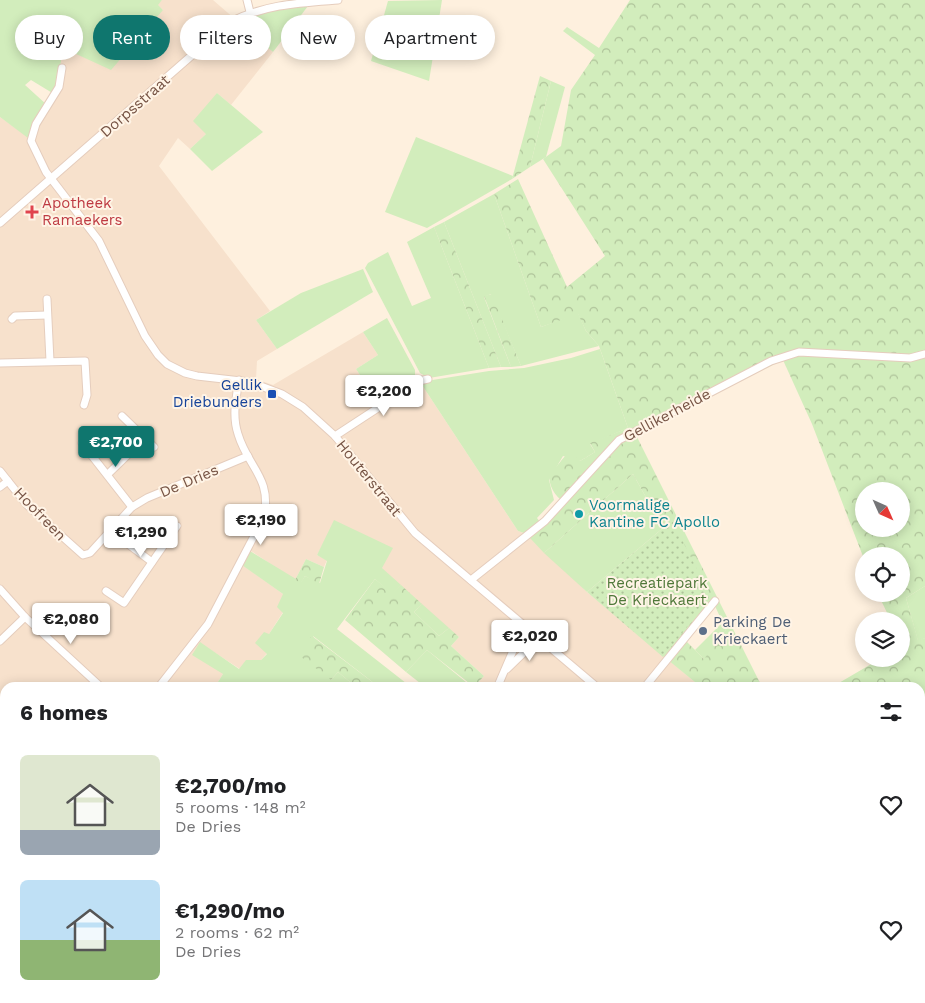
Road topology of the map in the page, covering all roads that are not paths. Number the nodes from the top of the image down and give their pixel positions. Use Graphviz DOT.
graph roads {
  1 [pos="247,0"];
  2 [pos="338,0"];
  3 [pos="250,12"];
  4 [pos="62,68"];
  5 [pos="51,179"];
  6 [pos="0,223"];
  7 [pos="47,299"];
  8 [pos="47,315"];
  9 [pos="12,319"];
  10 [pos="925,354"];
  11 [pos="50,361"];
  12 [pos="0,363"];
  13 [pos="428,379"];
  14 [pos="239,380"];
  15 [pos="84,405"];
  16 [pos="122,416"];
  17 [pos="335,436"];
  18 [pos="145,438"];
  19 [pos="82,442"];
  20 [pos="154,447"];
  21 [pos="248,456"];
  22 [pos="0,471"];
  23 [pos="108,474"];
  24 [pos="8,481"];
  25 [pos="0,487"];
  26 [pos="132,507"];
  27 [pos="177,526"];
  28 [pos="109,530"];
  29 [pos="83,555"];
  30 [pos="152,562"];
  31 [pos="471,580"];
  32 [pos="0,589"];
  33 [pos="106,592"];
  34 [pos="715,601"];
  35 [pos="25,617"];
  36 [pos="524,625"];
  37 [pos="540,638"];
  38 [pos="0,641"];
  39 [pos="505,671"];
  40 [pos="95,682"];
  41 [pos="163,682"];
  42 [pos="500,682"];
  43 [pos="591,682"];
  44 [pos="649,682"];
  1 -- 3 [label="street"];
  2 -- 3 [label="street, Dorpsstraat"];
  3 -- 5 [label="street, Dorpsstraat"];
  4 -- 5 [label="street, Houterstraat"];
  5 -- 6 [label="street, Dorpsstraat"];
  5 -- 14 [label="street, Houterstraat"];
  7 -- 8 [label="street"];
  8 -- 9 [label="street"];
  8 -- 11 [label="street"];
  10 -- 31 [label="street, Gellikerheide"];
  11 -- 12 [label="street"];
  11 -- 15 [label="street"];
  13 -- 17 [label="street"];
  14 -- 17 [label="street, Houterstraat"];
  14 -- 21 [label="street"];
  16 -- 18 [label="street"];
  17 -- 31 [label="street, Houterstraat"];
  18 -- 20 [label="street"];
  18 -- 23 [label="street"];
  19 -- 23 [label="street"];
  21 -- 26 [label="street, De Dries"];
  21 -- 41 [label="street"];
  22 -- 24 [label="street, Hoofreen"];
  23 -- 26 [label="street"];
  24 -- 25 [label="street"];
  24 -- 29 [label="street, Hoofreen"];
  26 -- 28 [label="street, De Dries"];
  27 -- 30 [label="street"];
  28 -- 29 [label="street, De Dries"];
  28 -- 30 [label="street"];
  30 -- 33 [label="street"];
  31 -- 36 [label="street, Houterstraat"];
  32 -- 35 [label="street"];
  34 -- 44 [label="street"];
  35 -- 38 [label="street"];
  35 -- 40 [label="street"];
  36 -- 37 [label="street, Houterstraat"];
  36 -- 39 [label="street"];
  37 -- 39 [label="street"];
  37 -- 43 [label="street, Houterstraat"];
  39 -- 42 [label="street"];
}
